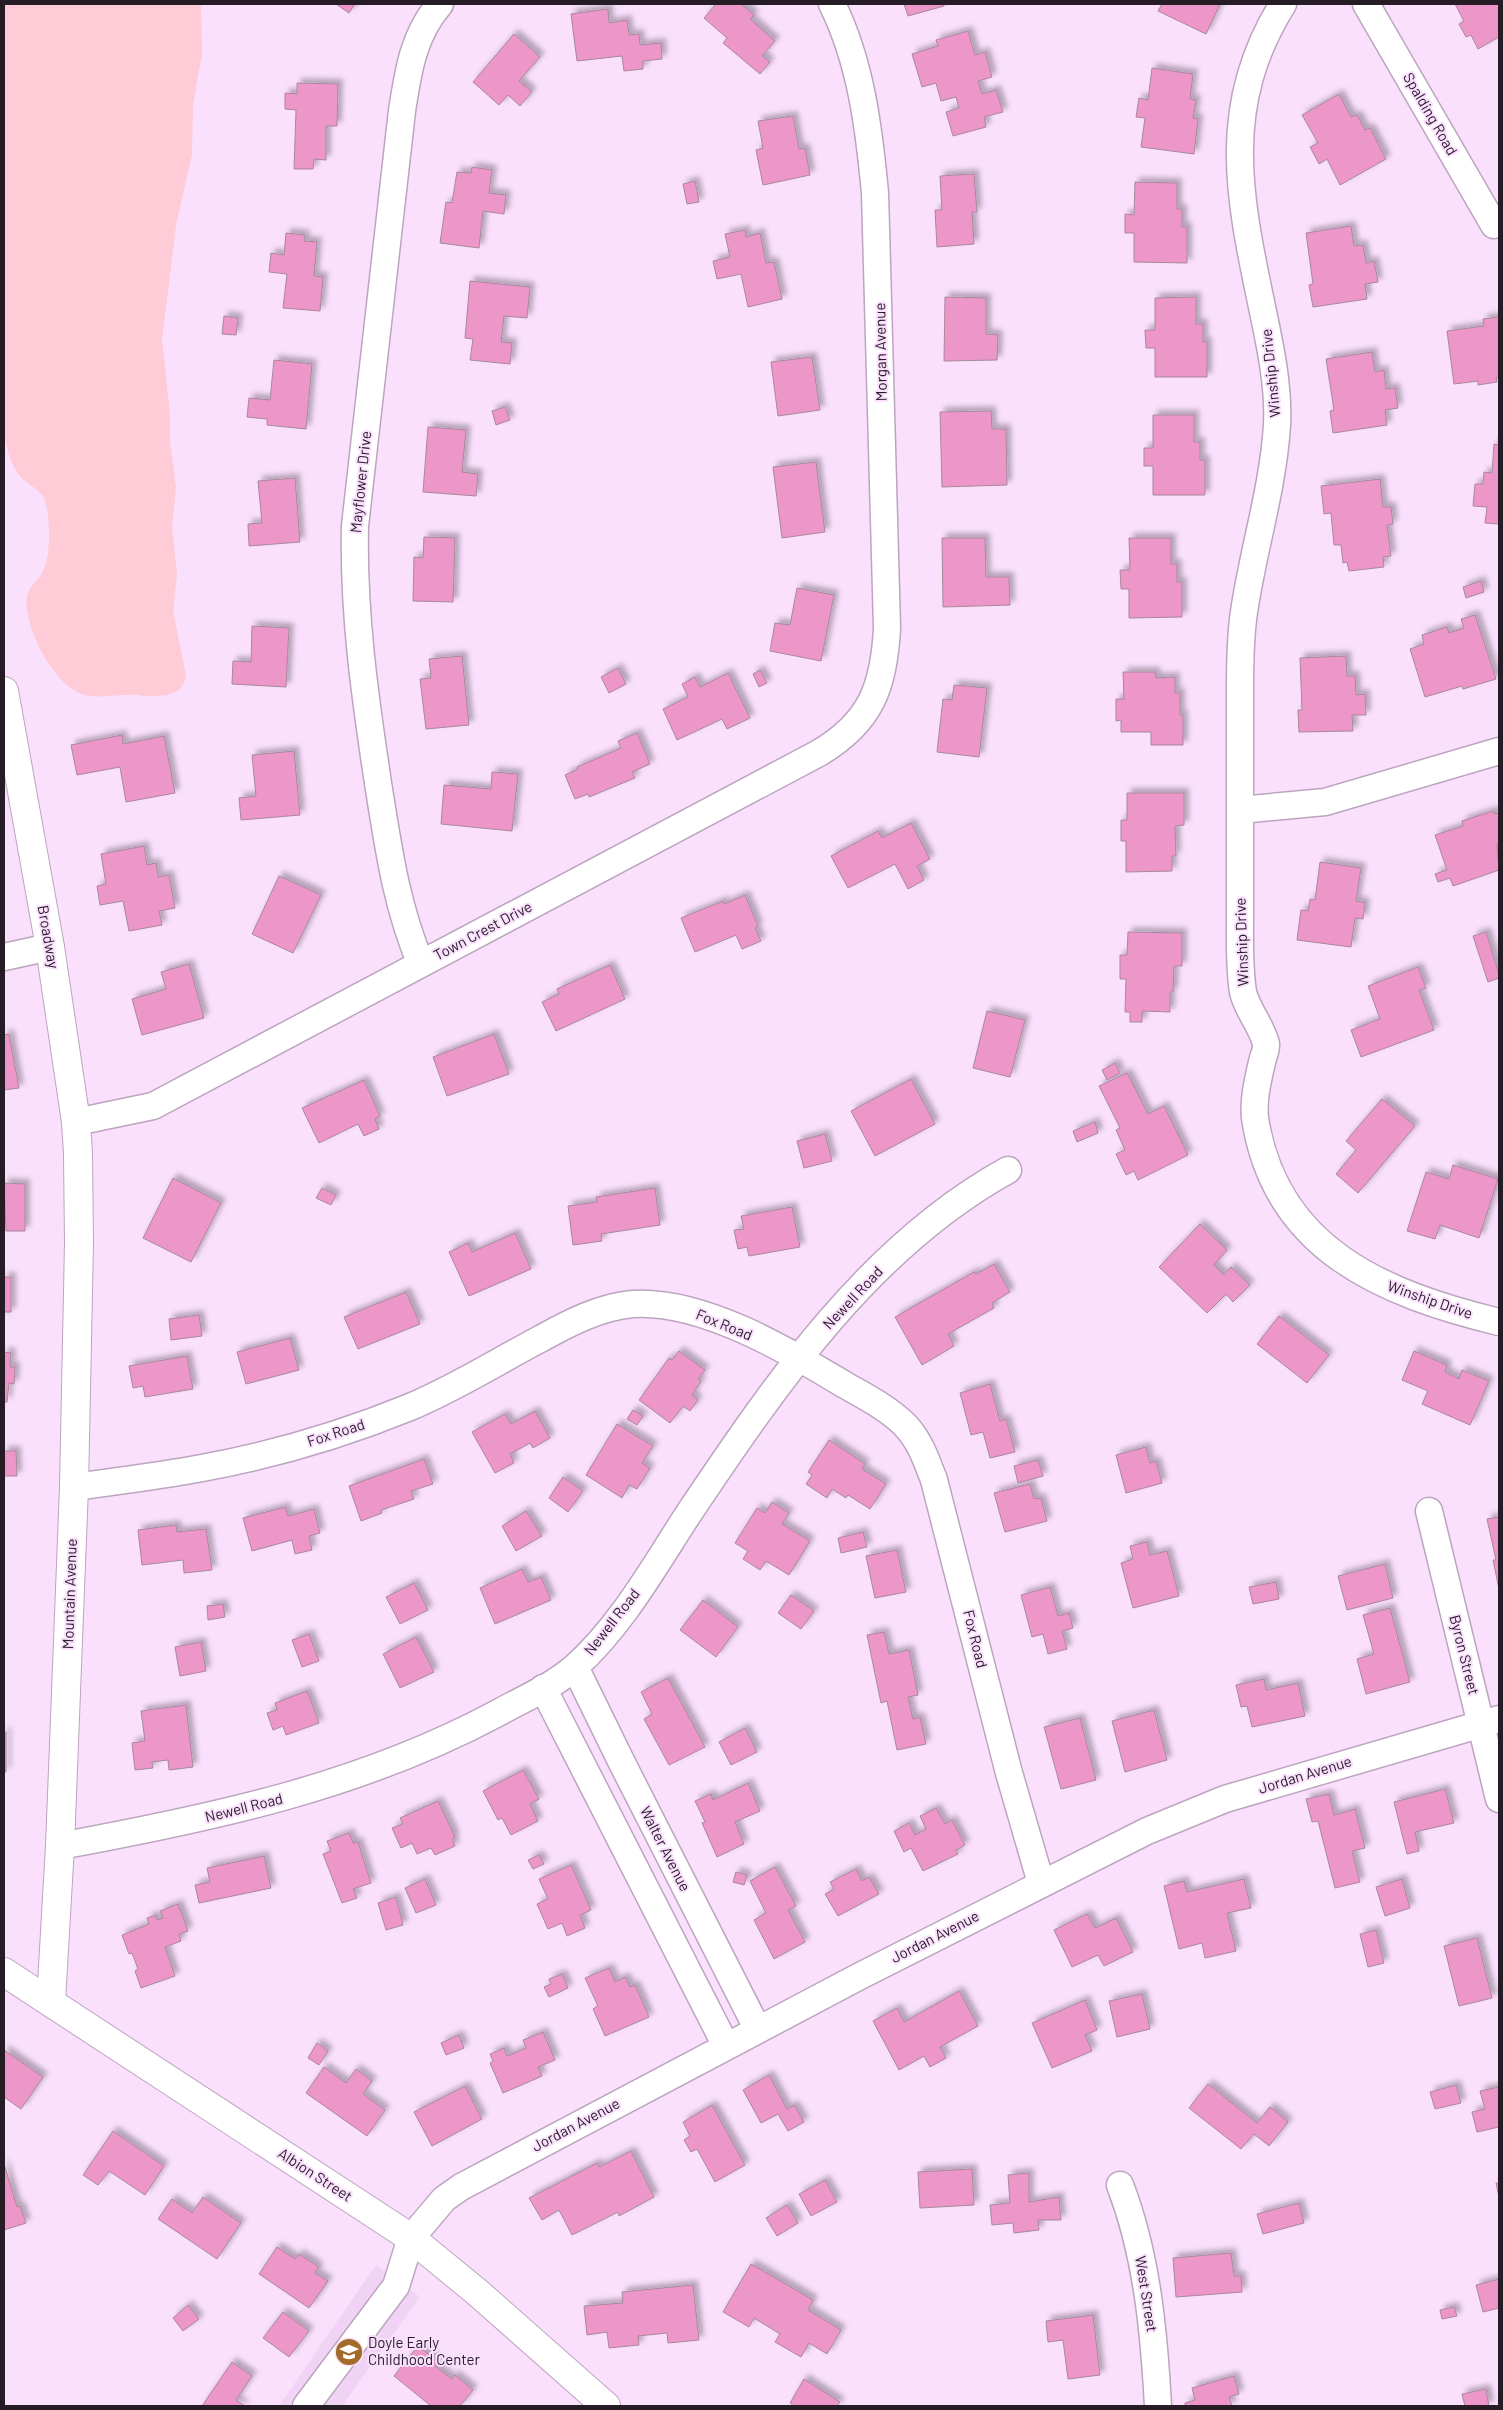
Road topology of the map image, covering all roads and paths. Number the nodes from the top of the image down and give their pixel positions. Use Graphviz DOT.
graph roads {
  1 [pos="440,4"];
  2 [pos="832,4"];
  3 [pos="1283,4"];
  4 [pos="1366,4"];
  5 [pos="1494,225"];
  6 [pos="4,691"];
  7 [pos="871,704"];
  8 [pos="1499,752"];
  9 [pos="1240,810"];
  10 [pos="50,947"];
  11 [pos="4,957"];
  12 [pos="421,964"];
  13 [pos="76,1122"];
  14 [pos="1008,1170"];
  15 [pos="79,1186"];
  16 [pos="1499,1322"];
  17 [pos="798,1357"];
  18 [pos="74,1487"];
  19 [pos="1429,1512"];
  20 [pos="575,1667"];
  21 [pos="543,1688"];
  22 [pos="1490,1721"];
  23 [pos="1499,1799"];
  24 [pos="60,1846"];
  25 [pos="1041,1883"];
  26 [pos="4,1972"];
  27 [pos="51,2001"];
  28 [pos="758,2030"];
  29 [pos="726,2046"];
  30 [pos="1120,2185"];
  31 [pos="411,2238"];
  32 [pos="306,2406"];
  33 [pos="606,2406"];
  34 [pos="1158,2406"];
  1 -- 12 [label="street, Mayflower Drive"];
  2 -- 7 [label="street, Morgan Avenue"];
  3 -- 9 [label="street, Winship Drive"];
  4 -- 5 [label="street, Spalding Road"];
  6 -- 10 [label="main road, Broadway"];
  7 -- 12 [label="street, Town Crest Drive"];
  8 -- 9 [label="street"];
  9 -- 16 [label="street, Winship Drive"];
  10 -- 11 [label="street"];
  10 -- 13 [label="main road, Broadway"];
  12 -- 13 [label="street, Town Crest Drive"];
  13 -- 15 [label="main road, Broadway"];
  14 -- 17 [label="street, Newell Road"];
  15 -- 18 [label="main road, Mountain Avenue"];
  17 -- 18 [label="street, Fox Road"];
  17 -- 20 [label="street, Newell Road"];
  17 -- 25 [label="street, Fox Road"];
  18 -- 24 [label="main road, Mountain Avenue"];
  19 -- 22 [label="street, Byron Street"];
  20 -- 21 [label="street, Newell Road"];
  20 -- 28 [label="street, Walter Avenue"];
  21 -- 24 [label="street, Newell Road"];
  21 -- 29 [label="street"];
  22 -- 23 [label="street, Byron Street"];
  22 -- 25 [label="street, Jordan Avenue"];
  24 -- 27 [label="main road, Mountain Avenue"];
  25 -- 28 [label="street, Jordan Avenue"];
  26 -- 27 [label="main road, Albion Street"];
  27 -- 31 [label="main road, Albion Street"];
  28 -- 29 [label="street, Jordan Avenue"];
  29 -- 31 [label="street, Jordan Avenue"];
  30 -- 34 [label="street, West Street"];
  31 -- 32 [label="street"];
  31 -- 33 [label="main road, Albion Street"];
}
